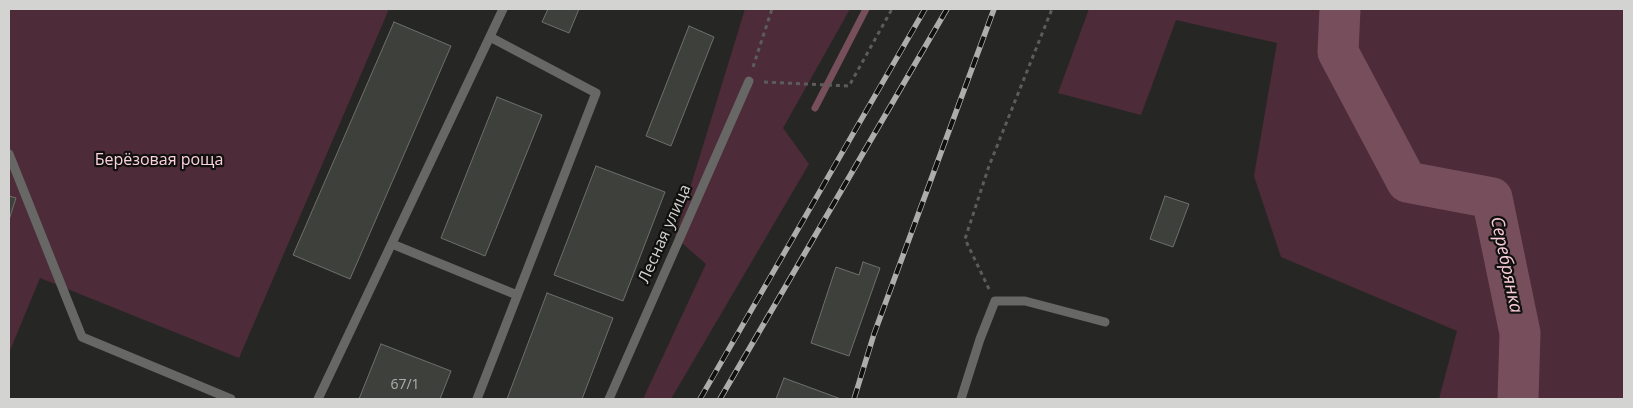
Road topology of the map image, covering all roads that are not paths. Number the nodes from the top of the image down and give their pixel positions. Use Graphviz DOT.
graph roads {
  1 [pos="503,9"];
  2 [pos="490,37"];
  3 [pos="749,81"];
  4 [pos="9,154"];
  5 [pos="392,244"];
  6 [pos="517,295"];
  7 [pos="1106,322"];
  8 [pos="231,399"];
  9 [pos="318,399"];
  10 [pos="477,399"];
  11 [pos="609,399"];
  12 [pos="961,399"];
  1 -- 2 [label="lane"];
  2 -- 5 [label="lane"];
  2 -- 6 [label="lane"];
  3 -- 11 [label="lane, Лесная улица"];
  4 -- 8 [label="lane"];
  5 -- 6 [label="lane"];
  5 -- 9 [label="lane"];
  6 -- 10 [label="lane"];
  7 -- 12 [label="lane"];
}
